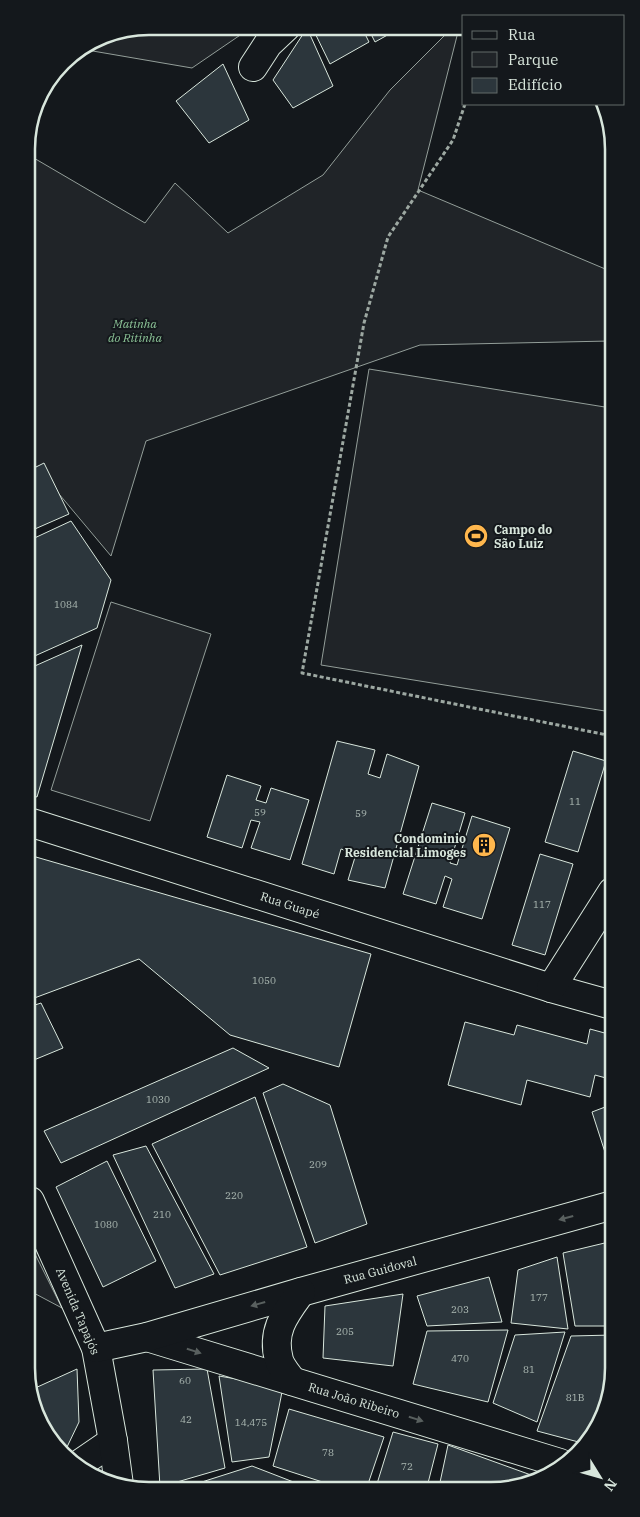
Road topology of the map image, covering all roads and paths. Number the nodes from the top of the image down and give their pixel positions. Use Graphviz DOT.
graph roads {
  1 [pos="278,35"];
  2 [pos="253,67"];
  3 [pos="465,105"];
  4 [pos="605,735"];
  5 [pos="35,824"];
  6 [pos="605,903"];
  7 [pos="551,988"];
  8 [pos="605,1003"];
  9 [pos="605,1207"];
  10 [pos="35,1212"];
  11 [pos="301,1292"];
  12 [pos="147,1337"];
  13 [pos="96,1348"];
  14 [pos="292,1381"];
  15 [pos="113,1441"];
  16 [pos="84,1461"];
  17 [pos="556,1462"];
  18 [pos="118,1478"];
  1 -- 2 [label="street"];
  3 -- 4 [label="path"];
  5 -- 7 [label="street, Rua Guapé"];
  6 -- 7 [label="street"];
  7 -- 8 [label="street, Rua Guapé"];
  9 -- 11 [label="street, Rua Guidoval, one-way"];
  10 -- 13 [label="street, Avenida Tapajós"];
  11 -- 12 [label="street, Rua Guidoval, one-way"];
  11 -- 14 [label="street"];
  12 -- 13 [label="street, Rua Guidoval"];
  12 -- 14 [label="street, Rua João Ribeiro, one-way"];
  13 -- 15 [label="street, Avenida Tapajós"];
  14 -- 17 [label="street, Rua João Ribeiro, one-way"];
  15 -- 16 [label="street"];
  15 -- 18 [label="street, Avenida Tapajós"];
}
